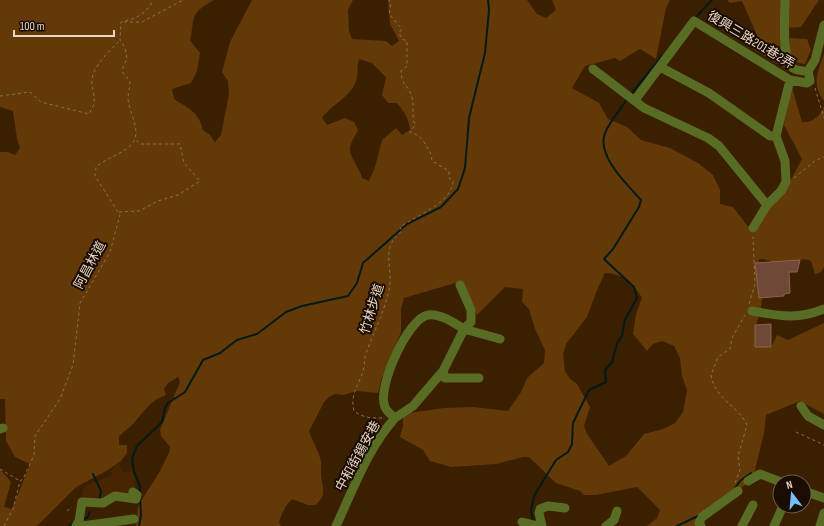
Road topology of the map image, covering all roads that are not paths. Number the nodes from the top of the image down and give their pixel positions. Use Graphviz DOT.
graph roads {
  1 [pos="785,0"];
  2 [pos="824,25"];
  3 [pos="660,67"];
  4 [pos="593,69"];
  5 [pos="808,71"];
  6 [pos="790,80"];
  7 [pos="635,100"];
  8 [pos="776,136"];
  9 [pos="767,205"];
  10 [pos="753,228"];
  11 [pos="460,285"];
  12 [pos="824,309"];
  13 [pos="752,311"];
  14 [pos="464,329"];
  15 [pos="500,339"];
  16 [pos="443,371"];
  17 [pos="479,378"];
  18 [pos="800,406"];
  19 [pos="395,418"];
  20 [pos="824,425"];
  21 [pos="772,479"];
  22 [pos="748,481"];
  23 [pos="738,491"];
  24 [pos="133,492"];
  25 [pos="812,494"];
  26 [pos="824,498"];
  27 [pos="753,506"];
  28 [pos="565,508"];
  29 [pos="617,511"];
  30 [pos="824,513"];
  31 [pos="779,514"];
  32 [pos="134,519"];
  33 [pos="522,522"];
  34 [pos="79,523"];
  35 [pos="336,526"];
  36 [pos="538,526"];
  37 [pos="542,526"];
  38 [pos="606,526"];
  39 [pos="701,526"];
  40 [pos="742,526"];
  41 [pos="774,526"];
  42 [pos="820,526"];
  1 -- 5 [label="street"];
  2 -- 5 [label="street"];
  3 -- 6 [label="street, 復興三路201巷2弄"];
  3 -- 7 [label="street, 復興三路201巷2弄"];
  3 -- 8 [label="street"];
  4 -- 7 [label="street"];
  5 -- 6 [label="street, 復興三路201巷2弄"];
  6 -- 8 [label="street"];
  7 -- 9 [label="street"];
  8 -- 9 [label="street"];
  9 -- 10 [label="street"];
  11 -- 14 [label="street"];
  12 -- 13 [label="street"];
  14 -- 15 [label="street"];
  14 -- 16 [label="street"];
  14 -- 19 [label="street, 中和街錫安巷"];
  16 -- 17 [label="street"];
  16 -- 19 [label="street"];
  18 -- 20 [label="street"];
  19 -- 35 [label="street, 中和街錫安巷"];
  21 -- 22 [label="street"];
  23 -- 39 [label="street"];
  24 -- 34 [label="street"];
  25 -- 26 [label="street"];
  27 -- 40 [label="street"];
  28 -- 37 [label="street"];
  29 -- 38 [label="street"];
  30 -- 42 [label="street"];
  31 -- 41 [label="street"];
  32 -- 34 [label="street"];
  33 -- 36 [label="street"];
}
